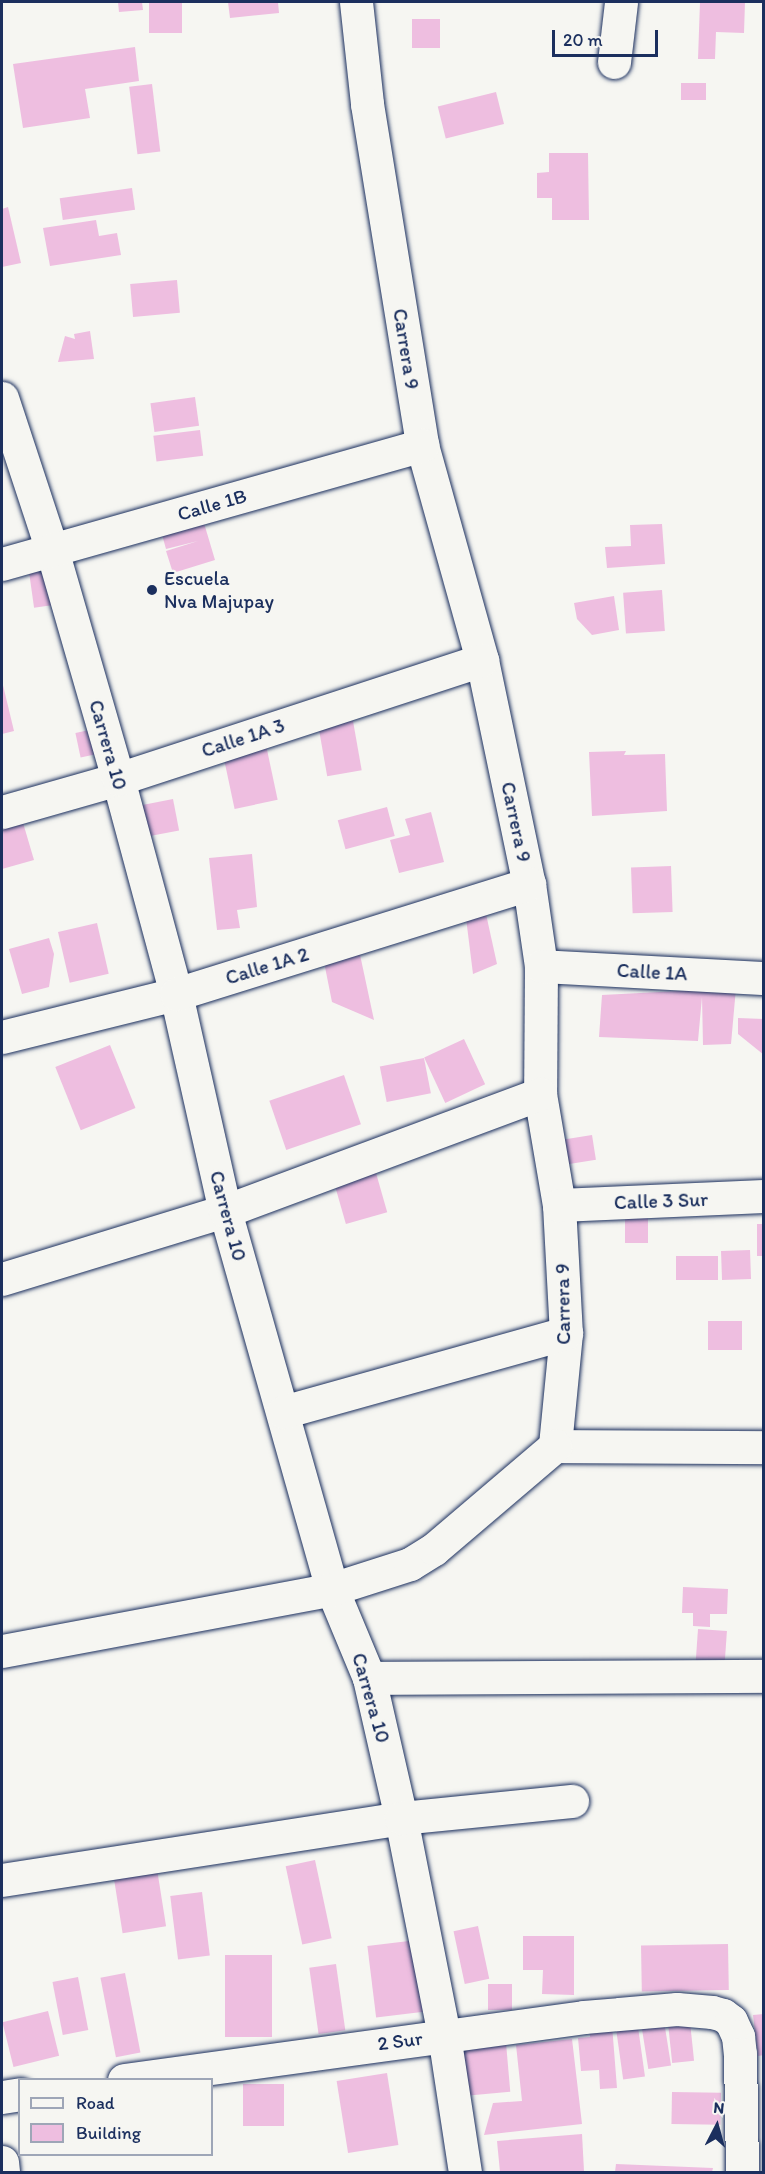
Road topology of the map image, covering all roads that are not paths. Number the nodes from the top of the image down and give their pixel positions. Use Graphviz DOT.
graph roads {
  1 [pos="356,2"];
  2 [pos="621,2"];
  3 [pos="614,62"];
  4 [pos="2,398"];
  5 [pos="422,445"];
  6 [pos="52,550"];
  7 [pos="2,564"];
  8 [pos="482,660"];
  9 [pos="118,779"];
  10 [pos="2,812"];
  11 [pos="529,884"];
  12 [pos="541,966"];
  13 [pos="764,978"];
  14 [pos="176,994"];
  15 [pos="2,1037"];
  16 [pos="540,1094"];
  17 [pos="764,1196"];
  18 [pos="559,1205"];
  19 [pos="225,1211"];
  20 [pos="2,1279"];
  21 [pos="566,1332"];
  22 [pos="283,1412"];
  23 [pos="555,1446"];
  24 [pos="764,1447"];
  25 [pos="332,1589"];
  26 [pos="2,1651"];
  27 [pos="764,1676"];
  28 [pos="369,1678"];
  29 [pos="572,1801"];
  30 [pos="401,1818"];
  31 [pos="2,1880"];
  32 [pos="444,2035"];
  33 [pos="131,2078"];
  34 [pos="18,2094"];
  35 [pos="2,2097"];
  36 [pos="2,2162"];
  37 [pos="3,2172"];
  38 [pos="465,2172"];
  39 [pos="742,2172"];
  1 -- 5 [label="street, Carrera 9"];
  2 -- 3 [label="street"];
  4 -- 6 [label="street, Carrera 10"];
  5 -- 6 [label="street, Calle 1B"];
  5 -- 8 [label="street, Carrera 9"];
  6 -- 7 [label="street, Calle 1B"];
  6 -- 9 [label="street, Carrera 10"];
  8 -- 9 [label="street, Calle 1A 3"];
  8 -- 11 [label="street, Carrera 9"];
  9 -- 10 [label="street, Calle 1A 3"];
  9 -- 14 [label="street, Carrera 10"];
  11 -- 12 [label="street, Carrera 9"];
  11 -- 14 [label="street, Calle 1A 2"];
  12 -- 13 [label="street, Calle 1A"];
  12 -- 16 [label="street, Carrera 9"];
  14 -- 15 [label="street, Calle 1A 2"];
  14 -- 19 [label="street, Carrera 10"];
  16 -- 18 [label="street, Carrera 9"];
  16 -- 19 [label="street"];
  17 -- 18 [label="street, Calle 3 Sur"];
  18 -- 21 [label="street, Carrera 9"];
  19 -- 20 [label="street"];
  19 -- 22 [label="street, Carrera 10"];
  21 -- 22 [label="street"];
  21 -- 23 [label="street, Carrera 9"];
  22 -- 25 [label="street, Carrera 10"];
  23 -- 24 [label="street"];
  23 -- 25 [label="street"];
  25 -- 26 [label="street"];
  25 -- 28 [label="street, Carrera 10"];
  27 -- 28 [label="street"];
  28 -- 30 [label="street, Carrera 10"];
  29 -- 30 [label="street"];
  30 -- 31 [label="street"];
  30 -- 32 [label="street, Carrera 10"];
  32 -- 33 [label="street, 2 Sur"];
  32 -- 38 [label="street, Carrera 10"];
  32 -- 39 [label="street, 2 Sur"];
  34 -- 35 [label="street"];
  36 -- 37 [label="street"];
}
